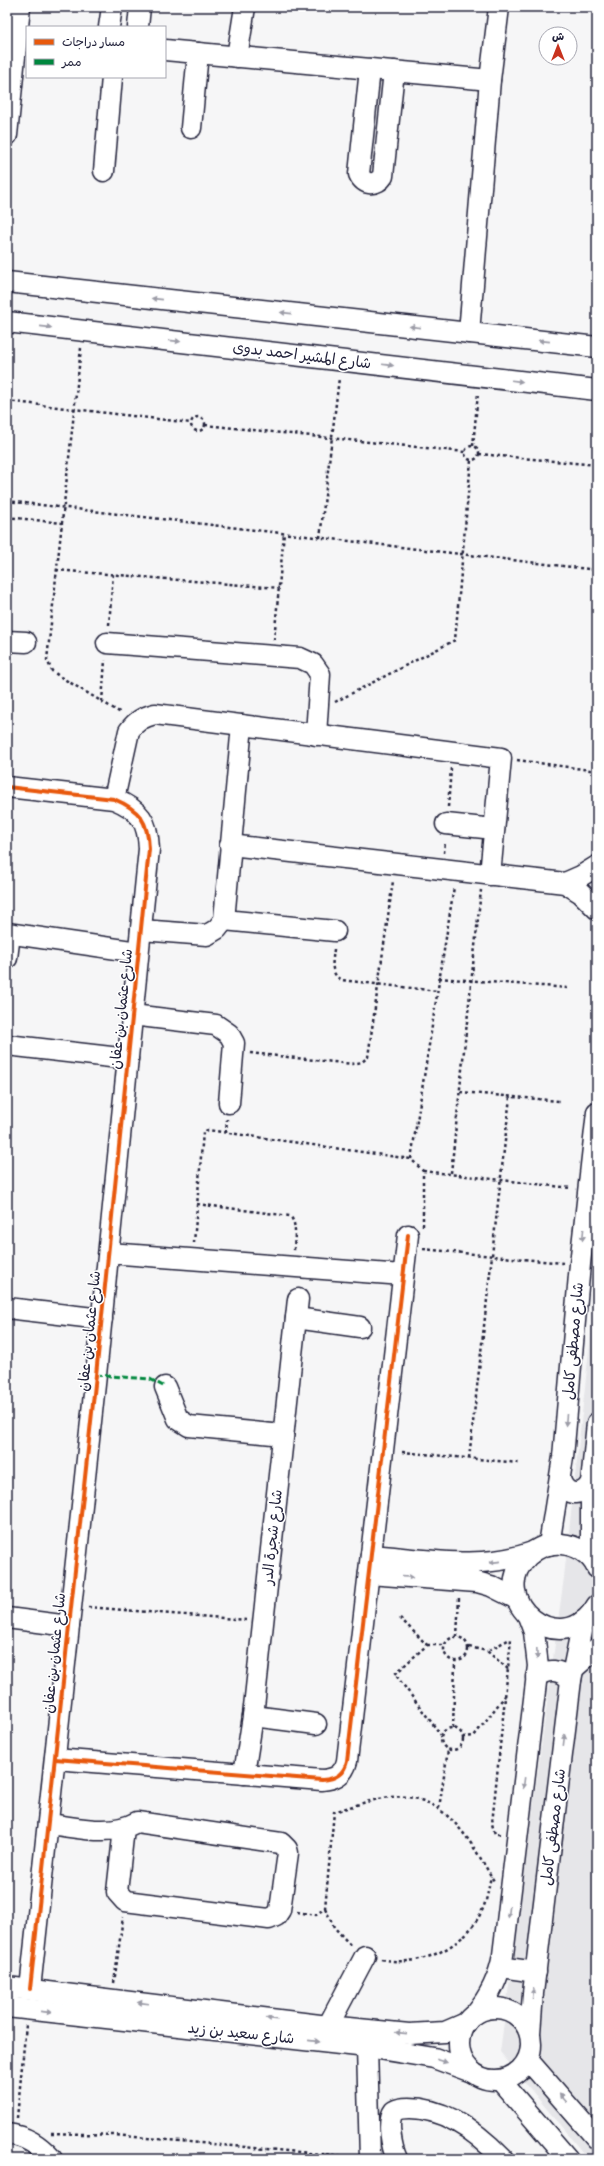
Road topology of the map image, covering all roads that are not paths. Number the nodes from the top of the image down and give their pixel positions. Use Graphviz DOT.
graph roads {
  1 [pos="20,7"];
  2 [pos="112,7"];
  3 [pos="140,7"];
  4 [pos="244,7"];
  5 [pos="499,7"];
  6 [pos="109,26"];
  7 [pos="138,26"];
  8 [pos="22,37"];
  9 [pos="166,50"];
  10 [pos="198,53"];
  11 [pos="237,58"];
  12 [pos="11,62"];
  13 [pos="370,69"];
  14 [pos="394,71"];
  15 [pos="112,78"];
  16 [pos="490,80"];
  17 [pos="9,90"];
  18 [pos="191,128"];
  19 [pos="7,135"];
  20 [pos="104,171"];
  21 [pos="7,282"];
  22 [pos="7,322"];
  23 [pos="469,333"];
  24 [pos="597,336"];
  25 [pos="565,343"];
  26 [pos="597,347"];
  27 [pos="592,393"];
  28 [pos="107,643"];
  29 [pos="242,725"];
  30 [pos="316,734"];
  31 [pos="7,787"];
  32 [pos="114,799"];
  33 [pos="446,824"];
  34 [pos="494,829"];
  35 [pos="230,845"];
  36 [pos="597,866"];
  37 [pos="487,874"];
  38 [pos="565,883"];
  39 [pos="597,908"];
  40 [pos="224,920"];
  41 [pos="141,930"];
  42 [pos="336,931"];
  43 [pos="9,933"];
  44 [pos="138,952"];
  45 [pos="7,958"];
  46 [pos="132,1015"];
  47 [pos="7,1045"];
  48 [pos="128,1059"];
  49 [pos="228,1103"];
  50 [pos="597,1112"];
  51 [pos="418,1236"];
  52 [pos="109,1253"];
  53 [pos="404,1275"];
  54 [pos="7,1308"];
  55 [pos="102,1319"];
  56 [pos="360,1327"];
  57 [pos="165,1387"];
  58 [pos="597,1423"];
  59 [pos="283,1435"];
  60 [pos="594,1472"];
  61 [pos="560,1479"];
  62 [pos="541,1548"];
  63 [pos="595,1564"];
  64 [pos="370,1565"];
  65 [pos="517,1599"];
  66 [pos="592,1614"];
  67 [pos="528,1616"];
  68 [pos="7,1618"];
  69 [pos="69,1626"];
  70 [pos="597,1648"];
  71 [pos="572,1674"];
  72 [pos="536,1677"];
  73 [pos="253,1716"];
  74 [pos="316,1724"];
  75 [pos="55,1759"];
  76 [pos="244,1774"];
  77 [pos="48,1824"];
  78 [pos="124,1828"];
  79 [pos="366,1956"];
  80 [pos="501,1967"];
  81 [pos="536,1972"];
  82 [pos="7,1987"];
  83 [pos="30,1989"];
  84 [pos="7,2007"];
  85 [pos="471,2018"];
  86 [pos="328,2026"];
  87 [pos="530,2033"];
  88 [pos="427,2034"];
  89 [pos="367,2047"];
  90 [pos="422,2056"];
  91 [pos="528,2060"];
  92 [pos="472,2072"];
  93 [pos="500,2080"];
  94 [pos="590,2116"];
  95 [pos="11,2134"];
  96 [pos="597,2139"];
  97 [pos="52,2159"];
  98 [pos="370,2159"];
  99 [pos="397,2159"];
  100 [pos="503,2159"];
  101 [pos="568,2159"];
  1 -- 8 [label="street"];
  2 -- 6 [label="street"];
  3 -- 7 [label="street"];
  4 -- 11 [label="street"];
  5 -- 16 [label="street"];
  8 -- 12 [label="street"];
  9 -- 10 [label="street"];
  10 -- 11 [label="street"];
  10 -- 18 [label="street"];
  11 -- 13 [label="street"];
  12 -- 17 [label="street"];
  13 -- 14 [label="street"];
  13 -- 14 [label="street"];
  14 -- 16 [label="street"];
  15 -- 20 [label="street"];
  16 -- 23 [label="street"];
  17 -- 19 [label="street"];
  23 -- 21 [label="street, one-way"];
  22 -- 27 [label="street, شارع المشير احمد بدوى, one-way"];
  25 -- 23 [label="street, one-way"];
  24 -- 25 [label="street"];
  25 -- 26 [label="street"];
  28 -- 30 [label="street"];
  29 -- 30 [label="street"];
  29 -- 32 [label="street"];
  29 -- 35 [label="street"];
  30 -- 34 [label="street"];
  31 -- 32 [label="street, شارع عثمان بن عفان"];
  32 -- 41 [label="street, شارع عثمان بن عفان"];
  33 -- 34 [label="street"];
  34 -- 37 [label="street"];
  35 -- 37 [label="street"];
  35 -- 40 [label="street"];
  36 -- 38 [label="street"];
  37 -- 38 [label="street"];
  38 -- 39 [label="street"];
  40 -- 41 [label="street"];
  40 -- 42 [label="street"];
  41 -- 44 [label="street, شارع عثمان بن عفان"];
  43 -- 44 [label="street"];
  43 -- 45 [label="street"];
  44 -- 46 [label="street, شارع عثمان بن عفان"];
  46 -- 48 [label="street, شارع عثمان بن عفان"];
  46 -- 49 [label="street"];
  47 -- 48 [label="street"];
  48 -- 52 [label="street, شارع عثمان بن عفان"];
  50 -- 61 [label="street, شارع مصطفى كامل, one-way"];
  51 -- 53 [label="street"];
  52 -- 53 [label="street"];
  52 -- 55 [label="street, شارع عثمان بن عفان"];
  53 -- 64 [label="street"];
  54 -- 55 [label="street"];
  55 -- 69 [label="street, شارع عثمان بن عفان"];
  56 -- 59 [label="street, شارع شجرة الدر"];
  57 -- 59 [label="street"];
  58 -- 60 [label="street"];
  59 -- 73 [label="street, شارع شجرة الدر"];
  60 -- 61 [label="street"];
  60 -- 63 [label="street"];
  61 -- 62 [label="street, شارع مصطفى كامل"];
  62 -- 63 [label="street"];
  62 -- 64 [label="street, one-way"];
  62 -- 65 [label="street"];
  64 -- 65 [label="street, one-way"];
  64 -- 76 [label="street"];
  65 -- 67 [label="street"];
  66 -- 67 [label="street"];
  66 -- 71 [label="street, شارع مصطفى كامل"];
  67 -- 72 [label="street, one-way"];
  68 -- 69 [label="street"];
  69 -- 75 [label="street, شارع عثمان بن عفان"];
  70 -- 71 [label="street"];
  71 -- 72 [label="street"];
  81 -- 71 [label="street, شارع مصطفى كامل, one-way"];
  72 -- 80 [label="street, one-way"];
  73 -- 74 [label="street"];
  73 -- 76 [label="street, شارع شجرة الدر"];
  75 -- 76 [label="street"];
  75 -- 77 [label="street, شارع عثمان بن عفان"];
  77 -- 78 [label="street"];
  77 -- 83 [label="street, شارع عثمان بن عفان"];
  78 -- 78 [label="street"];
  79 -- 86 [label="street"];
  80 -- 81 [label="street"];
  80 -- 85 [label="street"];
  87 -- 81 [label="street, شارع مصطفى كامل, one-way"];
  82 -- 83 [label="street, شارع سعيد بن زيد"];
  86 -- 83 [label="street, شارع سعيد بن زيد, one-way"];
  84 -- 89 [label="street, شارع سعيد بن زيد, one-way"];
  85 -- 87 [label="street"];
  85 -- 88 [label="street, شارع سعيد بن زيد"];
  85 -- 92 [label="street"];
  88 -- 86 [label="street, شارع سعيد بن زيد, one-way"];
  87 -- 91 [label="street"];
  88 -- 90 [label="street"];
  89 -- 90 [label="street, شارع سعيد بن زيد"];
  89 -- 98 [label="street"];
  90 -- 92 [label="street, شارع سعيد بن زيد, one-way"];
  91 -- 93 [label="street"];
  94 -- 91 [label="street, one-way"];
  92 -- 93 [label="street"];
  93 -- 101 [label="street"];
  94 -- 96 [label="street"];
  95 -- 97 [label="street"];
  99 -- 100 [label="street"];
}
